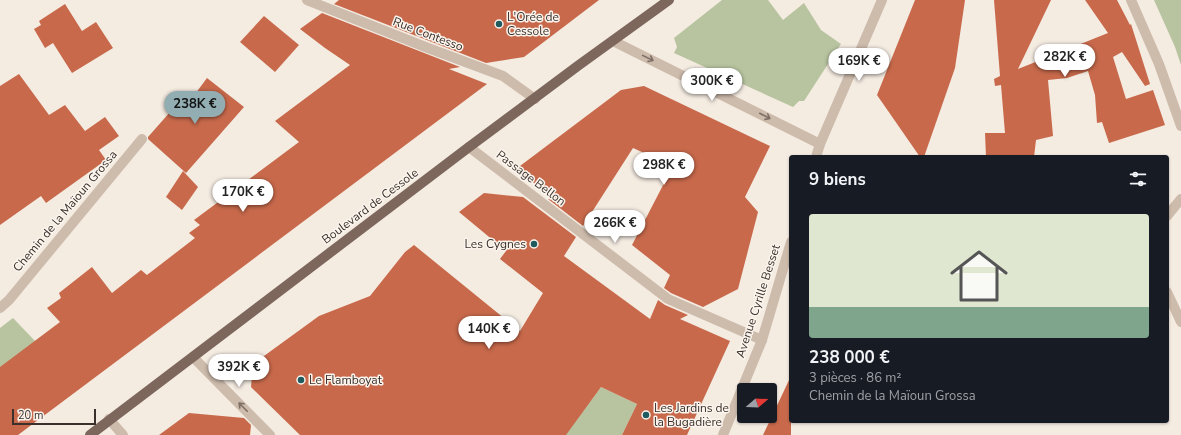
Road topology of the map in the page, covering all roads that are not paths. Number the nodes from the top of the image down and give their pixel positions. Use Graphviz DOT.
graph roads {
  1 [pos="307,0"];
  2 [pos="669,0"];
  3 [pos="882,0"];
  4 [pos="1131,0"];
  5 [pos="613,40"];
  6 [pos="535,99"];
  7 [pos="1181,126"];
  8 [pos="142,139"];
  9 [pos="820,144"];
  10 [pos="469,147"];
  11 [pos="817,155"];
  12 [pos="1181,199"];
  13 [pos="1169,214"];
  14 [pos="789,249"];
  15 [pos="1169,296"];
  16 [pos="0,308"];
  17 [pos="1181,322"];
  18 [pos="762,340"];
  19 [pos="193,357"];
  20 [pos="109,420"];
  21 [pos="90,435"];
  22 [pos="124,435"];
  23 [pos="270,435"];
  24 [pos="723,435"];
  1 -- 6 [label="street, Rue Contesso"];
  2 -- 5 [label="main road, Boulevard de Cessole"];
  3 -- 9 [label="street"];
  4 -- 7 [label="street"];
  5 -- 6 [label="main road, Boulevard de Cessole"];
  5 -- 9 [label="street, one-way"];
  6 -- 10 [label="main road, Boulevard de Cessole"];
  8 -- 16 [label="street, Chemin de la Maïoun Grossa"];
  9 -- 11 [label="street"];
  10 -- 18 [label="street, Passage Bellon"];
  10 -- 19 [label="main road, Boulevard de Cessole"];
  12 -- 13 [label="street"];
  14 -- 18 [label="street, Avenue Cyrille Besset"];
  15 -- 17 [label="street"];
  18 -- 24 [label="street, Avenue Cyrille Besset"];
  19 -- 20 [label="main road, Boulevard de Cessole"];
  23 -- 19 [label="street, one-way"];
  20 -- 21 [label="main road, Boulevard de Cessole"];
  20 -- 22 [label="street"];
}
